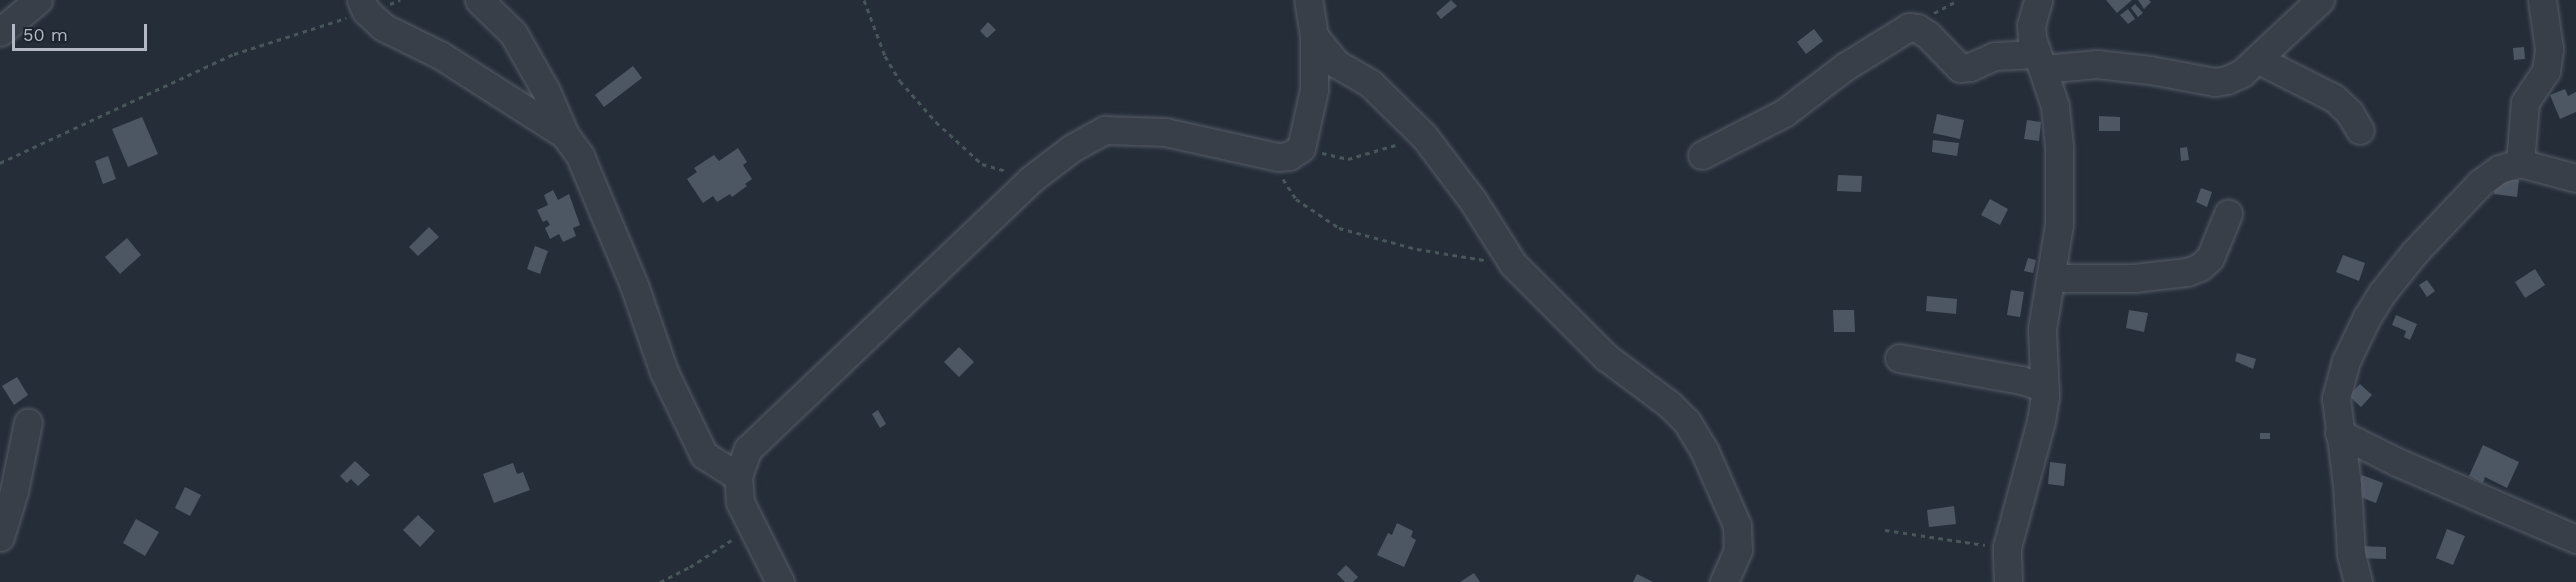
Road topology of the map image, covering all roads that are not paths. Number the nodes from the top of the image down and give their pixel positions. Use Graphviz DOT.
graph roads {
  1 [pos="38,0"];
  2 [pos="479,0"];
  3 [pos="1308,0"];
  4 [pos="2038,0"];
  5 [pos="2320,0"];
  6 [pos="2542,0"];
  7 [pos="363,6"];
  8 [pos="0,32"];
  9 [pos="1314,36"];
  10 [pos="2257,59"];
  11 [pos="2039,61"];
  12 [pos="2360,130"];
  13 [pos="564,135"];
  14 [pos="1702,155"];
  15 [pos="2520,163"];
  16 [pos="2576,178"];
  17 [pos="2228,214"];
  18 [pos="2052,278"];
  19 [pos="1899,358"];
  20 [pos="2045,388"];
  21 [pos="28,422"];
  22 [pos="2339,434"];
  23 [pos="738,476"];
  24 [pos="0,537"];
  25 [pos="2576,539"];
  26 [pos="780,582"];
  27 [pos="1724,582"];
  28 [pos="2008,582"];
  29 [pos="2358,582"];
  1 -- 8 [label="street"];
  2 -- 13 [label="street"];
  3 -- 9 [label="street"];
  4 -- 11 [label="street"];
  5 -- 10 [label="street"];
  6 -- 15 [label="street"];
  7 -- 13 [label="street"];
  9 -- 23 [label="street"];
  9 -- 27 [label="street"];
  10 -- 11 [label="street"];
  10 -- 12 [label="street"];
  11 -- 14 [label="street"];
  11 -- 18 [label="street"];
  13 -- 23 [label="street"];
  15 -- 16 [label="street"];
  15 -- 22 [label="street"];
  17 -- 18 [label="street"];
  18 -- 20 [label="street"];
  19 -- 20 [label="street"];
  20 -- 28 [label="street"];
  21 -- 24 [label="street"];
  22 -- 25 [label="street"];
  22 -- 29 [label="street"];
  23 -- 26 [label="street"];
}
